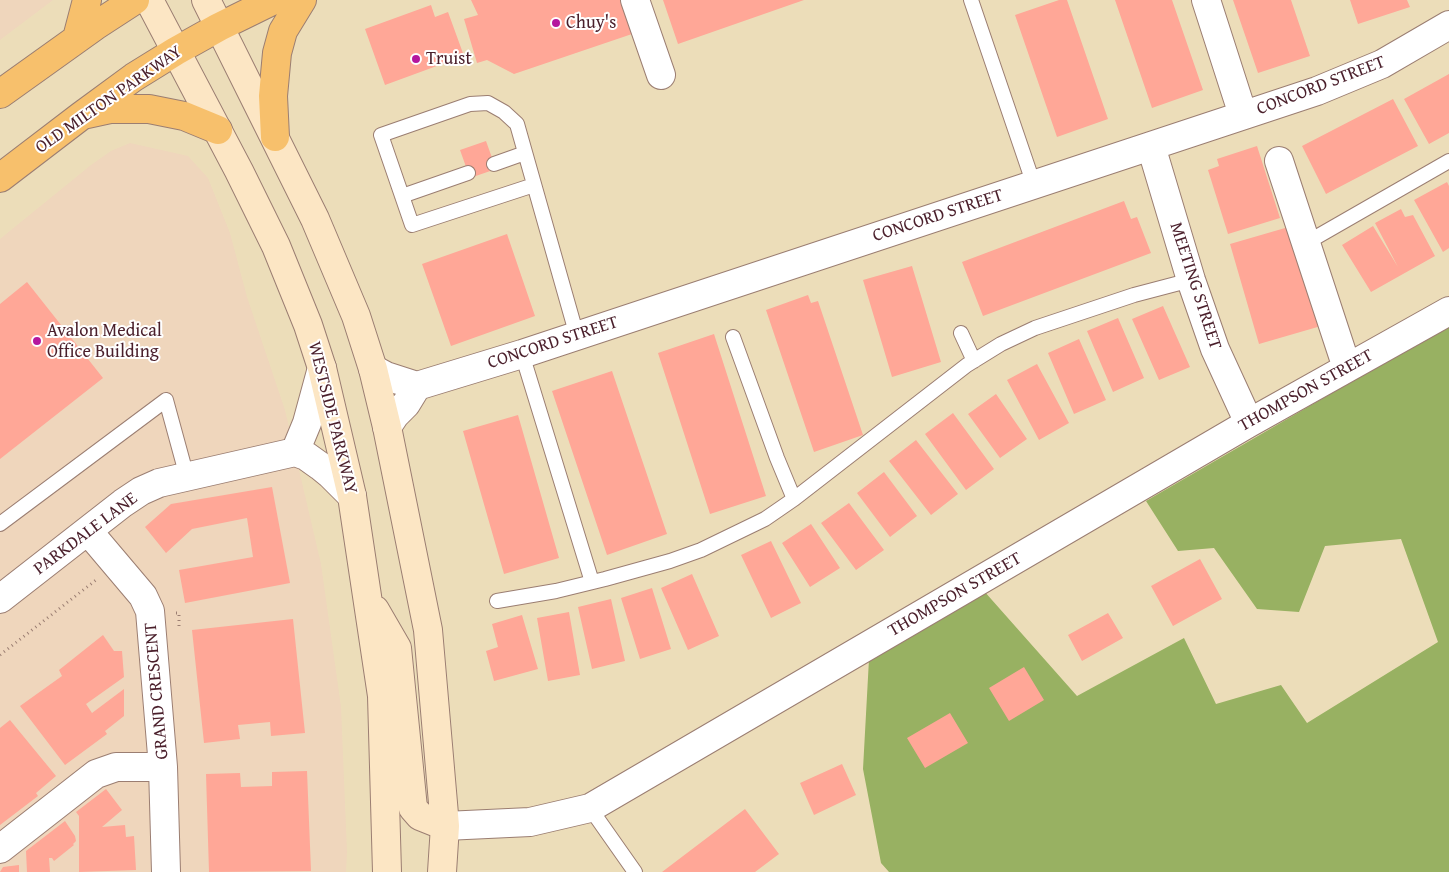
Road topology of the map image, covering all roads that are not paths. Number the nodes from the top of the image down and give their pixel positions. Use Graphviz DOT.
graph roads {
  1 [pos="87,0"];
  2 [pos="135,0"];
  3 [pos="149,0"];
  4 [pos="206,0"];
  5 [pos="274,0"];
  6 [pos="302,0"];
  7 [pos="635,0"];
  8 [pos="971,0"];
  9 [pos="1206,0"];
  10 [pos="1449,25"];
  11 [pos="219,27"];
  12 [pos="78,38"];
  13 [pos="176,51"];
  14 [pos="661,76"];
  15 [pos="0,94"];
  16 [pos="1244,115"];
  17 [pos="81,116"];
  18 [pos="218,130"];
  19 [pos="276,138"];
  20 [pos="1151,146"];
  21 [pos="525,153"];
  22 [pos="1279,161"];
  23 [pos="1449,161"];
  24 [pos="494,164"];
  25 [pos="468,173"];
  26 [pos="0,178"];
  27 [pos="534,185"];
  28 [pos="1034,185"];
  29 [pos="402,196"];
  30 [pos="1306,243"];
  31 [pos="1190,280"];
  32 [pos="1449,311"];
  33 [pos="961,333"];
  34 [pos="577,336"];
  35 [pos="733,337"];
  36 [pos="522,354"];
  37 [pos="974,361"];
  38 [pos="322,368"];
  39 [pos="1347,368"];
  40 [pos="373,369"];
  41 [pos="417,386"];
  42 [pos="1249,423"];
  43 [pos="387,427"];
  44 [pos="295,452"];
  45 [pos="186,477"];
  46 [pos="352,496"];
  47 [pos="794,499"];
  48 [pos="0,524"];
  49 [pos="88,531"];
  50 [pos="592,582"];
  51 [pos="368,595"];
  52 [pos="0,599"];
  53 [pos="497,601"];
  54 [pos="163,767"];
  55 [pos="590,808"];
  56 [pos="445,826"];
  57 [pos="0,849"];
  58 [pos="166,872"];
  59 [pos="388,872"];
  60 [pos="442,872"];
  61 [pos="635,872"];
  1 -- 12 [label="highway"];
  2 -- 12 [label="highway"];
  3 -- 13 [label="main road, WESTSIDE PARKWAY"];
  4 -- 11 [label="main road"];
  5 -- 11 [label="highway, OLD MILTON PARKWAY"];
  6 -- 19 [label="highway"];
  7 -- 14 [label="street"];
  8 -- 28 [label="lane"];
  9 -- 16 [label="street"];
  10 -- 16 [label="street, CONCORD STREET"];
  11 -- 13 [label="highway, OLD MILTON PARKWAY"];
  11 -- 19 [label="main road"];
  12 -- 15 [label="highway"];
  13 -- 17 [label="highway, OLD MILTON PARKWAY"];
  13 -- 18 [label="main road, WESTSIDE PARKWAY"];
  16 -- 20 [label="street, CONCORD STREET"];
  17 -- 18 [label="highway"];
  17 -- 26 [label="highway, OLD MILTON PARKWAY"];
  18 -- 38 [label="main road, WESTSIDE PARKWAY"];
  19 -- 40 [label="main road"];
  20 -- 28 [label="street, CONCORD STREET"];
  20 -- 31 [label="street, MEETING STREET"];
  21 -- 24 [label="lane"];
  21 -- 27 [label="lane"];
  21 -- 29 [label="lane"];
  22 -- 30 [label="street"];
  23 -- 30 [label="lane"];
  25 -- 29 [label="lane"];
  27 -- 29 [label="lane"];
  27 -- 34 [label="lane"];
  28 -- 34 [label="street, CONCORD STREET"];
  30 -- 39 [label="street"];
  31 -- 37 [label="lane"];
  31 -- 42 [label="street, MEETING STREET"];
  32 -- 39 [label="street, THOMPSON STREET"];
  33 -- 37 [label="lane"];
  34 -- 36 [label="street, CONCORD STREET"];
  35 -- 47 [label="lane"];
  36 -- 41 [label="street, CONCORD STREET"];
  36 -- 50 [label="lane"];
  37 -- 47 [label="lane"];
  38 -- 44 [label="street"];
  38 -- 46 [label="main road, WESTSIDE PARKWAY"];
  39 -- 42 [label="street, THOMPSON STREET"];
  40 -- 41 [label="street"];
  40 -- 43 [label="main road"];
  41 -- 43 [label="street"];
  42 -- 55 [label="street, THOMPSON STREET"];
  43 -- 56 [label="main road"];
  44 -- 45 [label="street, PARKDALE LANE"];
  44 -- 46 [label="street"];
  45 -- 48 [label="lane"];
  45 -- 49 [label="street, PARKDALE LANE"];
  46 -- 51 [label="main road, WESTSIDE PARKWAY"];
  47 -- 50 [label="lane"];
  49 -- 52 [label="street, PARKDALE LANE"];
  49 -- 54 [label="street, GRAND CRESCENT"];
  50 -- 53 [label="lane"];
  51 -- 56 [label="main road"];
  51 -- 59 [label="main road, WESTSIDE PARKWAY"];
  54 -- 57 [label="street"];
  54 -- 58 [label="street, GRAND CRESCENT"];
  55 -- 56 [label="street, THOMPSON STREET"];
  55 -- 61 [label="lane"];
  56 -- 60 [label="main road"];
}
